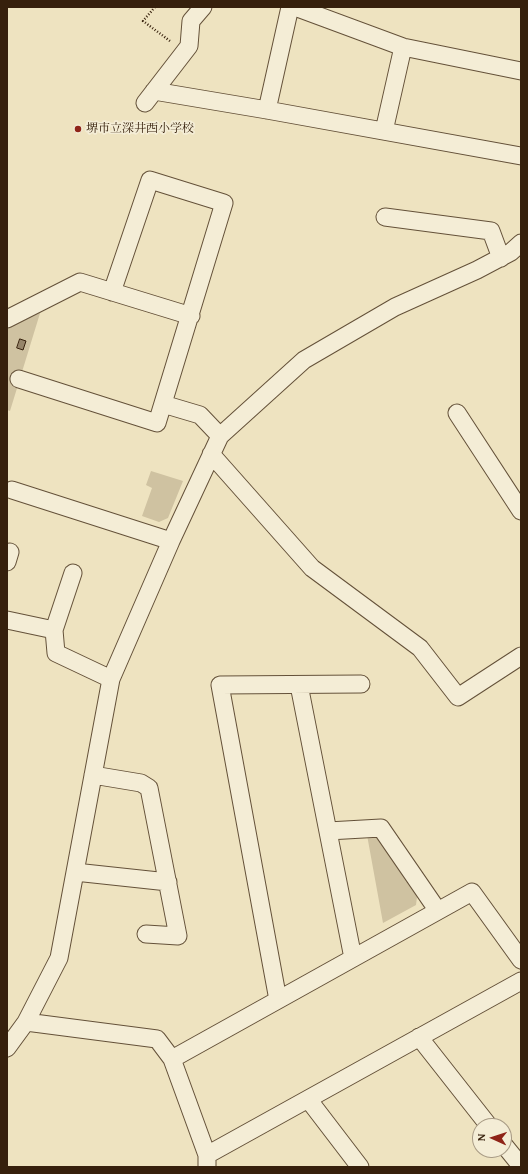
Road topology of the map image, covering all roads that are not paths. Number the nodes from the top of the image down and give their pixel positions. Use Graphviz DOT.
graph roads {
  1 [pos="203,7"];
  2 [pos="290,7"];
  3 [pos="295,7"];
  4 [pos="403,47"];
  5 [pos="521,71"];
  6 [pos="267,110"];
  7 [pos="384,131"];
  8 [pos="521,156"];
  9 [pos="385,217"];
  10 [pos="521,244"];
  11 [pos="501,258"];
  12 [pos="112,292"];
  13 [pos="191,316"];
  14 [pos="7,319"];
  15 [pos="19,379"];
  16 [pos="163,404"];
  17 [pos="457,413"];
  18 [pos="220,436"];
  19 [pos="211,454"];
  20 [pos="12,490"];
  21 [pos="521,511"];
  22 [pos="170,541"];
  23 [pos="73,573"];
  24 [pos="7,620"];
  25 [pos="54,630"];
  26 [pos="521,656"];
  27 [pos="111,679"];
  28 [pos="360,684"];
  29 [pos="299,685"];
  30 [pos="93,775"];
  31 [pos="328,831"];
  32 [pos="75,872"];
  33 [pos="168,882"];
  34 [pos="438,911"];
  35 [pos="146,934"];
  36 [pos="353,958"];
  37 [pos="521,960"];
  38 [pos="521,981"];
  39 [pos="278,1000"];
  40 [pos="26,1022"];
  41 [pos="419,1037"];
  42 [pos="7,1048"];
  43 [pos="172,1059"];
  44 [pos="308,1099"];
  45 [pos="483,1118"];
  46 [pos="512,1155"];
  47 [pos="207,1161"];
  48 [pos="521,1166"];
  49 [pos="360,1167"];
  1 -- 6 [label="street"];
  2 -- 6 [label="street"];
  3 -- 4 [label="street"];
  4 -- 5 [label="street"];
  4 -- 7 [label="street"];
  6 -- 7 [label="street"];
  7 -- 8 [label="street"];
  9 -- 11 [label="street"];
  10 -- 11 [label="street"];
  11 -- 18 [label="street"];
  12 -- 13 [label="street"];
  12 -- 13 [label="street"];
  12 -- 14 [label="street"];
  13 -- 16 [label="street"];
  15 -- 16 [label="street"];
  16 -- 18 [label="street"];
  17 -- 21 [label="street"];
  18 -- 19 [label="street"];
  19 -- 22 [label="street"];
  19 -- 26 [label="street"];
  20 -- 22 [label="street"];
  22 -- 27 [label="street"];
  23 -- 25 [label="street"];
  24 -- 25 [label="street"];
  25 -- 27 [label="street"];
  27 -- 30 [label="street"];
  28 -- 29 [label="street"];
  29 -- 31 [label="street"];
  29 -- 39 [label="street"];
  30 -- 32 [label="street"];
  30 -- 33 [label="street"];
  31 -- 34 [label="street"];
  31 -- 36 [label="street"];
  32 -- 33 [label="street"];
  32 -- 40 [label="street"];
  33 -- 35 [label="street"];
  34 -- 36 [label="street"];
  34 -- 37 [label="street"];
  36 -- 39 [label="street"];
  38 -- 41 [label="street"];
  39 -- 43 [label="street"];
  40 -- 42 [label="street"];
  40 -- 43 [label="street"];
  41 -- 44 [label="street"];
  41 -- 45 [label="street"];
  43 -- 47 [label="street"];
  44 -- 47 [label="street"];
  44 -- 49 [label="street"];
  46 -- 48 [label="street"];
}
